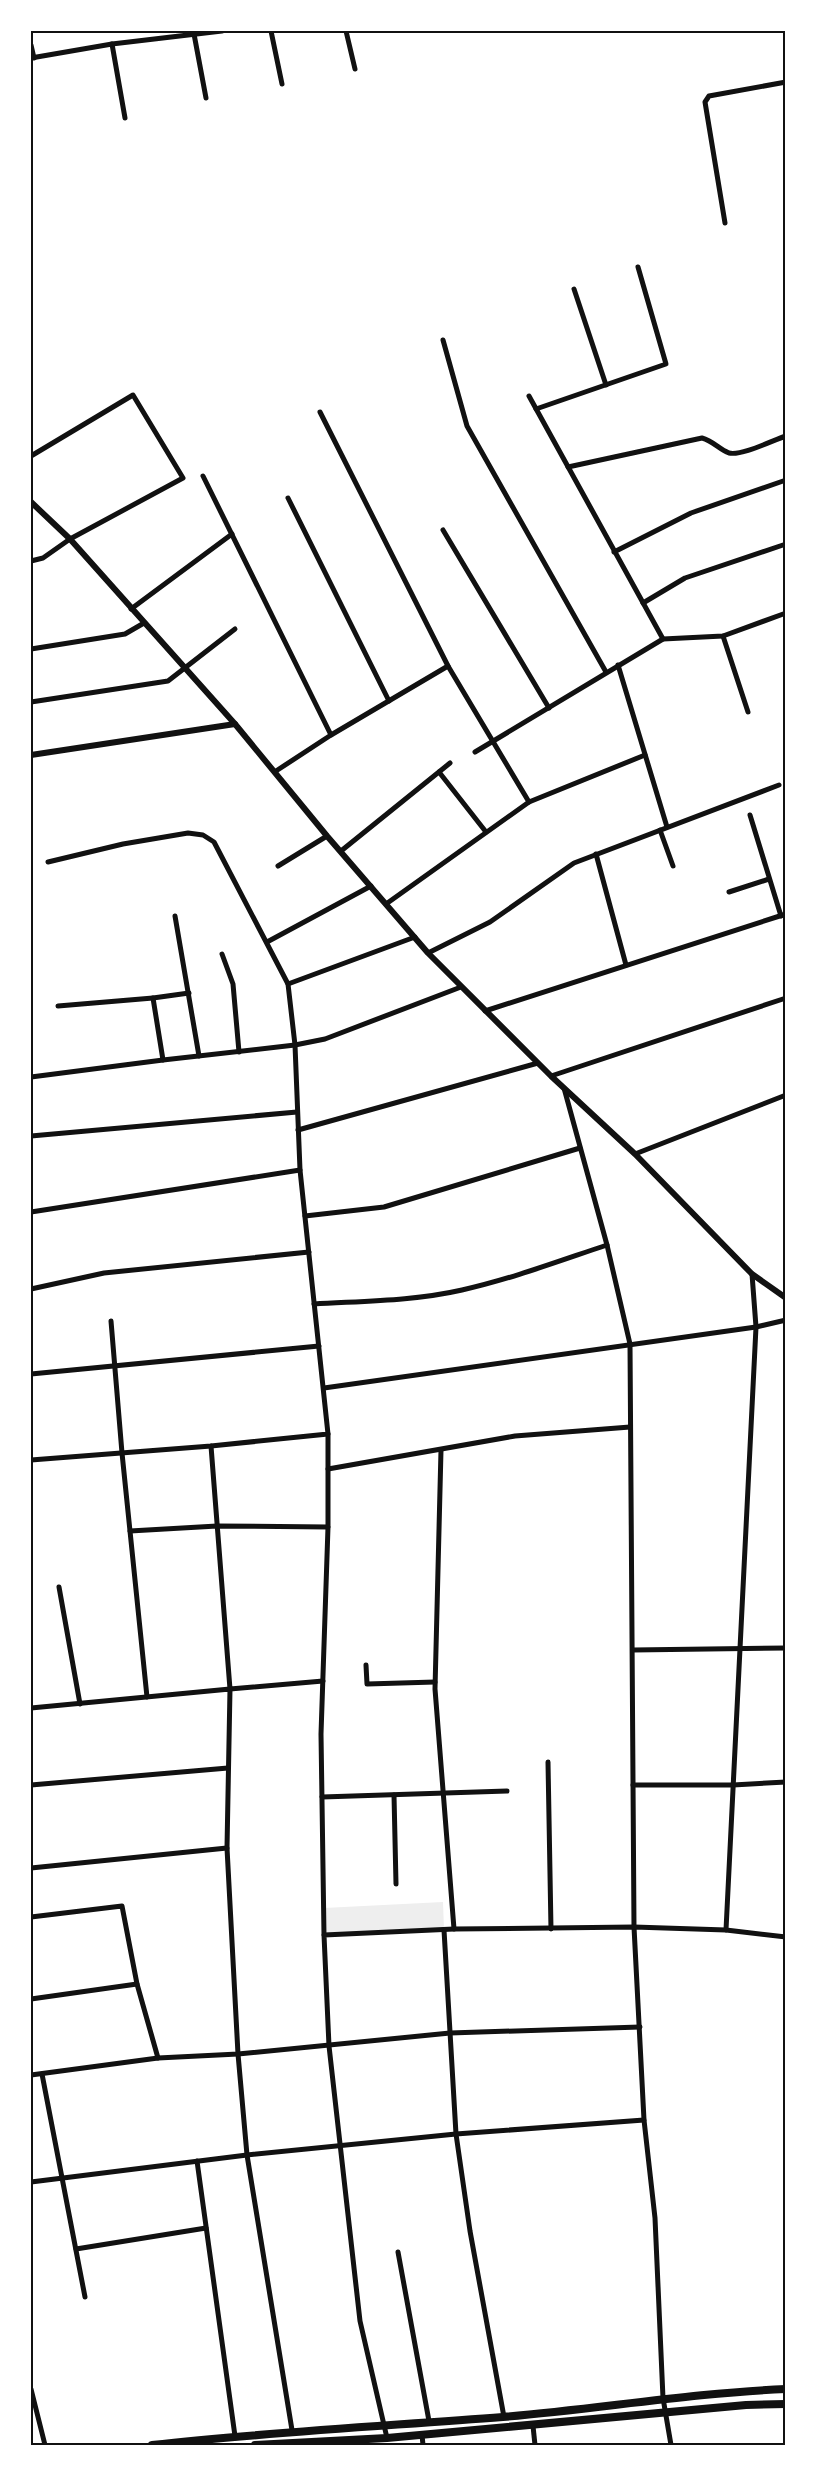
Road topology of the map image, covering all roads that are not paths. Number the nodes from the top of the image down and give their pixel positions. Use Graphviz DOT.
graph roads {
  1 [pos="222,31"];
  2 [pos="271,31"];
  3 [pos="346,31"];
  4 [pos="194,34"];
  5 [pos="112,44"];
  6 [pos="31,45"];
  7 [pos="33,58"];
  8 [pos="355,69"];
  9 [pos="786,82"];
  10 [pos="282,84"];
  11 [pos="206,98"];
  12 [pos="126,118"];
  13 [pos="725,223"];
  14 [pos="638,267"];
  15 [pos="574,289"];
  16 [pos="443,340"];
  17 [pos="606,385"];
  18 [pos="529,396"];
  19 [pos="536,409"];
  20 [pos="320,412"];
  21 [pos="786,436"];
  22 [pos="31,456"];
  23 [pos="568,467"];
  24 [pos="203,476"];
  25 [pos="786,480"];
  26 [pos="288,498"];
  27 [pos="31,502"];
  28 [pos="443,530"];
  29 [pos="232,534"];
  30 [pos="70,539"];
  31 [pos="786,544"];
  32 [pos="614,552"];
  33 [pos="31,561"];
  34 [pos="643,603"];
  35 [pos="131,609"];
  36 [pos="786,613"];
  37 [pos="144,623"];
  38 [pos="235,630"];
  39 [pos="723,636"];
  40 [pos="663,639"];
  41 [pos="31,649"];
  42 [pos="618,664"];
  43 [pos="448,666"];
  44 [pos="185,669"];
  45 [pos="606,672"];
  46 [pos="389,701"];
  47 [pos="31,702"];
  48 [pos="549,708"];
  49 [pos="748,712"];
  50 [pos="235,724"];
  51 [pos="331,736"];
  52 [pos="494,739"];
  53 [pos="475,752"];
  54 [pos="31,755"];
  55 [pos="645,755"];
  56 [pos="450,763"];
  57 [pos="276,771"];
  58 [pos="439,772"];
  59 [pos="779,785"];
  60 [pos="529,802"];
  61 [pos="750,815"];
  62 [pos="667,827"];
  63 [pos="660,830"];
  64 [pos="486,832"];
  65 [pos="327,836"];
  66 [pos="341,852"];
  67 [pos="596,854"];
  68 [pos="48,862"];
  69 [pos="278,866"];
  70 [pos="673,866"];
  71 [pos="769,879"];
  72 [pos="371,886"];
  73 [pos="729,892"];
  74 [pos="386,904"];
  75 [pos="783,915"];
  76 [pos="175,916"];
  77 [pos="415,937"];
  78 [pos="267,942"];
  79 [pos="428,952"];
  80 [pos="222,954"];
  81 [pos="626,965"];
  82 [pos="288,984"];
  83 [pos="461,987"];
  84 [pos="188,993"];
  85 [pos="152,998"];
  86 [pos="786,998"];
  87 [pos="58,1006"];
  88 [pos="485,1011"];
  89 [pos="295,1046"];
  90 [pos="239,1052"];
  91 [pos="199,1056"];
  92 [pos="163,1060"];
  93 [pos="538,1063"];
  94 [pos="551,1076"];
  95 [pos="31,1077"];
  96 [pos="564,1087"];
  97 [pos="786,1095"];
  98 [pos="297,1112"];
  99 [pos="298,1130"];
  100 [pos="31,1136"];
  101 [pos="580,1148"];
  102 [pos="636,1154"];
  103 [pos="300,1170"];
  104 [pos="31,1212"];
  105 [pos="305,1216"];
  106 [pos="607,1246"];
  107 [pos="309,1252"];
  108 [pos="752,1274"];
  109 [pos="31,1289"];
  110 [pos="784,1294"];
  111 [pos="314,1304"];
  112 [pos="786,1320"];
  113 [pos="111,1321"];
  114 [pos="756,1327"];
  115 [pos="630,1344"];
  116 [pos="319,1346"];
  117 [pos="114,1366"];
  118 [pos="31,1374"];
  119 [pos="324,1388"];
  120 [pos="630,1428"];
  121 [pos="328,1434"];
  122 [pos="211,1446"];
  123 [pos="441,1450"];
  124 [pos="122,1453"];
  125 [pos="31,1460"];
  126 [pos="328,1469"];
  127 [pos="217,1526"];
  128 [pos="328,1527"];
  129 [pos="130,1531"];
  130 [pos="59,1588"];
  131 [pos="740,1648"];
  132 [pos="786,1648"];
  133 [pos="633,1650"];
  134 [pos="366,1665"];
  135 [pos="323,1681"];
  136 [pos="435,1682"];
  137 [pos="230,1689"];
  138 [pos="147,1697"];
  139 [pos="80,1704"];
  140 [pos="31,1708"];
  141 [pos="548,1762"];
  142 [pos="228,1768"];
  143 [pos="786,1782"];
  144 [pos="31,1785"];
  145 [pos="733,1785"];
  146 [pos="633,1786"];
  147 [pos="507,1791"];
  148 [pos="443,1793"];
  149 [pos="394,1795"];
  150 [pos="322,1797"];
  151 [pos="227,1848"];
  152 [pos="31,1868"];
  153 [pos="396,1884"];
  154 [pos="31,1917"];
  155 [pos="634,1927"];
  156 [pos="444,1930"];
  157 [pos="454,1930"];
  158 [pos="551,1930"];
  159 [pos="726,1930"];
  160 [pos="324,1936"];
  161 [pos="786,1937"];
  162 [pos="137,1984"];
  163 [pos="31,1999"];
  164 [pos="640,2027"];
  165 [pos="450,2032"];
  166 [pos="330,2046"];
  167 [pos="238,2054"];
  168 [pos="158,2058"];
  169 [pos="42,2074"];
  170 [pos="31,2076"];
  171 [pos="644,2120"];
  172 [pos="456,2134"];
  173 [pos="339,2145"];
  174 [pos="247,2154"];
  175 [pos="197,2161"];
  176 [pos="63,2176"];
  177 [pos="31,2182"];
  178 [pos="206,2228"];
  179 [pos="76,2249"];
  180 [pos="398,2252"];
  181 [pos="85,2297"];
  182 [pos="31,2389"];
  183 [pos="786,2389"];
  184 [pos="663,2398"];
  185 [pos="786,2404"];
  186 [pos="666,2412"];
  187 [pos="504,2417"];
  188 [pos="429,2421"];
  189 [pos="385,2424"];
  190 [pos="533,2426"];
  191 [pos="292,2430"];
  192 [pos="422,2435"];
  193 [pos="235,2436"];
  194 [pos="387,2438"];
  195 [pos="378,2442"];
  196 [pos="45,2445"];
  197 [pos="152,2445"];
  198 [pos="255,2445"];
  199 [pos="423,2445"];
  200 [pos="535,2445"];
  201 [pos="671,2445"];
  1 -- 4 [label="street"];
  2 -- 10 [label="street"];
  3 -- 8 [label="street"];
  4 -- 5 [label="street"];
  4 -- 11 [label="street"];
  5 -- 7 [label="street"];
  5 -- 12 [label="street"];
  6 -- 7 [label="street"];
  9 -- 13 [label="street"];
  14 -- 17 [label="street"];
  15 -- 17 [label="street"];
  16 -- 45 [label="street"];
  17 -- 19 [label="street"];
  18 -- 19 [label="street"];
  19 -- 23 [label="street"];
  20 -- 43 [label="street"];
  21 -- 23 [label="street"];
  22 -- 30 [label="street"];
  23 -- 32 [label="street"];
  24 -- 29 [label="street"];
  25 -- 32 [label="street"];
  26 -- 46 [label="street"];
  27 -- 30 [label="street"];
  28 -- 48 [label="street"];
  29 -- 35 [label="street"];
  29 -- 51 [label="street"];
  30 -- 33 [label="street"];
  30 -- 35 [label="street"];
  31 -- 34 [label="street"];
  32 -- 34 [label="street"];
  34 -- 40 [label="street"];
  35 -- 37 [label="street"];
  36 -- 39 [label="street"];
  37 -- 41 [label="street"];
  37 -- 44 [label="street"];
  38 -- 44 [label="street"];
  39 -- 40 [label="street"];
  39 -- 49 [label="street"];
  40 -- 42 [label="street"];
  42 -- 45 [label="street"];
  42 -- 55 [label="street"];
  43 -- 46 [label="street"];
  43 -- 52 [label="street"];
  44 -- 47 [label="street"];
  44 -- 50 [label="street"];
  45 -- 48 [label="street"];
  46 -- 51 [label="street"];
  48 -- 52 [label="street"];
  50 -- 54 [label="street"];
  50 -- 57 [label="street"];
  51 -- 57 [label="street"];
  52 -- 53 [label="street"];
  52 -- 60 [label="street"];
  55 -- 60 [label="street"];
  55 -- 62 [label="street"];
  56 -- 58 [label="street"];
  57 -- 65 [label="street"];
  58 -- 64 [label="street"];
  58 -- 66 [label="street"];
  59 -- 62 [label="street"];
  60 -- 64 [label="street"];
  61 -- 71 [label="street"];
  62 -- 63 [label="street"];
  63 -- 67 [label="street"];
  63 -- 70 [label="street"];
  64 -- 74 [label="street"];
  65 -- 66 [label="street"];
  65 -- 69 [label="street"];
  66 -- 72 [label="street"];
  67 -- 79 [label="street"];
  67 -- 81 [label="street"];
  68 -- 78 [label="street"];
  71 -- 73 [label="street"];
  71 -- 75 [label="street"];
  72 -- 74 [label="street"];
  72 -- 78 [label="street"];
  74 -- 77 [label="street"];
  75 -- 81 [label="street"];
  76 -- 84 [label="street"];
  77 -- 79 [label="street"];
  77 -- 82 [label="street"];
  78 -- 82 [label="street"];
  79 -- 83 [label="street"];
  80 -- 90 [label="street"];
  81 -- 88 [label="street"];
  82 -- 89 [label="street"];
  83 -- 88 [label="street"];
  83 -- 89 [label="street"];
  84 -- 85 [label="street"];
  84 -- 91 [label="street"];
  85 -- 87 [label="street"];
  85 -- 92 [label="street"];
  86 -- 94 [label="street"];
  88 -- 93 [label="street"];
  89 -- 90 [label="street"];
  89 -- 98 [label="street"];
  90 -- 91 [label="street"];
  91 -- 92 [label="street"];
  92 -- 95 [label="street"];
  93 -- 94 [label="street"];
  93 -- 99 [label="street"];
  94 -- 96 [label="street"];
  96 -- 101 [label="street"];
  96 -- 102 [label="street"];
  97 -- 102 [label="street"];
  98 -- 99 [label="street"];
  98 -- 100 [label="street"];
  99 -- 103 [label="street"];
  101 -- 105 [label="street"];
  101 -- 106 [label="street"];
  102 -- 108 [label="street"];
  103 -- 104 [label="street"];
  103 -- 105 [label="street"];
  105 -- 107 [label="street"];
  106 -- 111 [label="street"];
  106 -- 115 [label="street"];
  107 -- 109 [label="street"];
  107 -- 111 [label="street"];
  108 -- 110 [label="street"];
  108 -- 114 [label="street"];
  111 -- 116 [label="street"];
  112 -- 114 [label="street"];
  113 -- 117 [label="street"];
  114 -- 115 [label="street"];
  114 -- 131 [label="street"];
  115 -- 119 [label="street"];
  115 -- 120 [label="street"];
  116 -- 117 [label="street"];
  116 -- 119 [label="street"];
  117 -- 118 [label="street"];
  117 -- 124 [label="street"];
  119 -- 121 [label="street"];
  120 -- 123 [label="street"];
  120 -- 133 [label="street"];
  121 -- 122 [label="street"];
  121 -- 126 [label="street"];
  122 -- 124 [label="street"];
  122 -- 127 [label="street"];
  123 -- 126 [label="street"];
  123 -- 136 [label="street"];
  124 -- 125 [label="street"];
  124 -- 129 [label="street"];
  126 -- 128 [label="street"];
  127 -- 128 [label="street"];
  127 -- 129 [label="street"];
  127 -- 137 [label="street"];
  128 -- 135 [label="street"];
  129 -- 138 [label="street"];
  130 -- 139 [label="street"];
  131 -- 132 [label="street"];
  131 -- 133 [label="street"];
  131 -- 145 [label="street"];
  133 -- 146 [label="street"];
  134 -- 136 [label="street"];
  135 -- 137 [label="street"];
  135 -- 150 [label="street"];
  136 -- 148 [label="street"];
  137 -- 138 [label="street"];
  137 -- 142 [label="street"];
  138 -- 139 [label="street"];
  139 -- 140 [label="street"];
  141 -- 158 [label="street"];
  142 -- 144 [label="street"];
  142 -- 151 [label="street"];
  143 -- 145 [label="street"];
  145 -- 146 [label="street"];
  145 -- 159 [label="street"];
  146 -- 155 [label="street"];
  147 -- 148 [label="street"];
  148 -- 149 [label="street"];
  148 -- 157 [label="street"];
  149 -- 150 [label="street"];
  149 -- 153 [label="street"];
  150 -- 160 [label="street"];
  151 -- 152 [label="street"];
  151 -- 167 [label="street"];
  154 -- 162 [label="street"];
  155 -- 158 [label="street"];
  155 -- 159 [label="street"];
  155 -- 164 [label="street"];
  156 -- 157 [label="street"];
  156 -- 160 [label="street"];
  156 -- 165 [label="street"];
  157 -- 158 [label="street"];
  159 -- 161 [label="street"];
  160 -- 166 [label="street"];
  162 -- 163 [label="street"];
  162 -- 168 [label="street"];
  164 -- 165 [label="street"];
  164 -- 171 [label="street"];
  165 -- 166 [label="street"];
  165 -- 172 [label="street"];
  166 -- 167 [label="street"];
  166 -- 173 [label="street"];
  167 -- 168 [label="street"];
  167 -- 174 [label="street"];
  168 -- 169 [label="street"];
  169 -- 170 [label="street"];
  169 -- 176 [label="street"];
  171 -- 172 [label="street"];
  171 -- 184 [label="street"];
  172 -- 173 [label="street"];
  172 -- 187 [label="street"];
  173 -- 174 [label="street"];
  173 -- 189 [label="street"];
  174 -- 175 [label="street"];
  174 -- 191 [label="street"];
  175 -- 176 [label="street"];
  175 -- 178 [label="street"];
  176 -- 177 [label="street"];
  176 -- 179 [label="street"];
  178 -- 179 [label="street"];
  178 -- 193 [label="street"];
  179 -- 181 [label="street"];
  180 -- 188 [label="street"];
  182 -- 196 [label="street"];
  183 -- 184 [label="main road"];
  184 -- 186 [label="street"];
  184 -- 187 [label="main road"];
  185 -- 186 [label="main road"];
  186 -- 190 [label="main road"];
  186 -- 201 [label="street"];
  187 -- 188 [label="main road"];
  188 -- 189 [label="main road"];
  189 -- 191 [label="main road"];
  189 -- 194 [label="street"];
  190 -- 192 [label="main road"];
  190 -- 200 [label="street"];
  191 -- 193 [label="main road"];
  192 -- 194 [label="main road"];
  192 -- 199 [label="street"];
  193 -- 197 [label="main road"];
  194 -- 195 [label="main road"];
  195 -- 198 [label="main road"];
}
